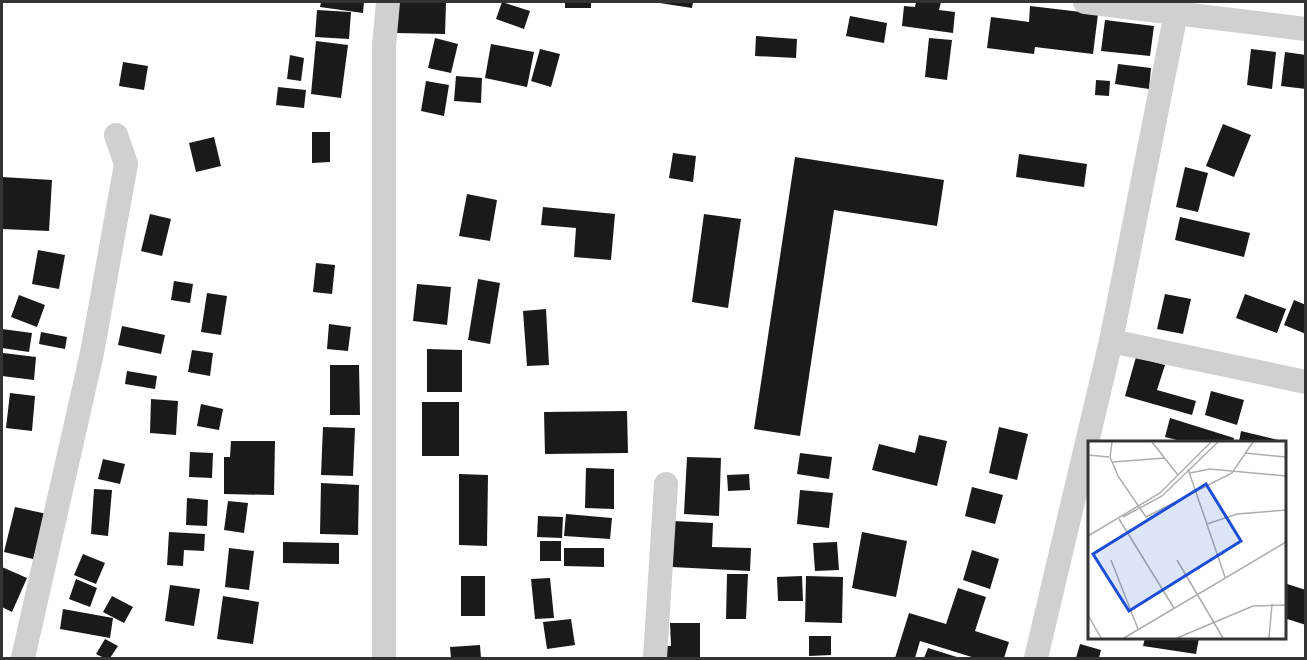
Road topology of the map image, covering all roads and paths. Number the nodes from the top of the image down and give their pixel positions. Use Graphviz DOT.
graph roads {
  1 [pos="388,2"];
  2 [pos="1085,2"];
  3 [pos="1178,7"];
  4 [pos="1305,29"];
  5 [pos="116,135"];
  6 [pos="1111,341"];
  7 [pos="1305,382"];
  8 [pos="666,484"];
  9 [pos="23,658"];
  10 [pos="384,658"];
  11 [pos="656,658"];
  12 [pos="1036,658"];
  1 -- 10 [label="street"];
  2 -- 3 [label="street"];
  3 -- 4 [label="street"];
  3 -- 6 [label="street"];
  5 -- 9 [label="street"];
  6 -- 7 [label="street"];
  6 -- 12 [label="street"];
  8 -- 11 [label="street"];
}
